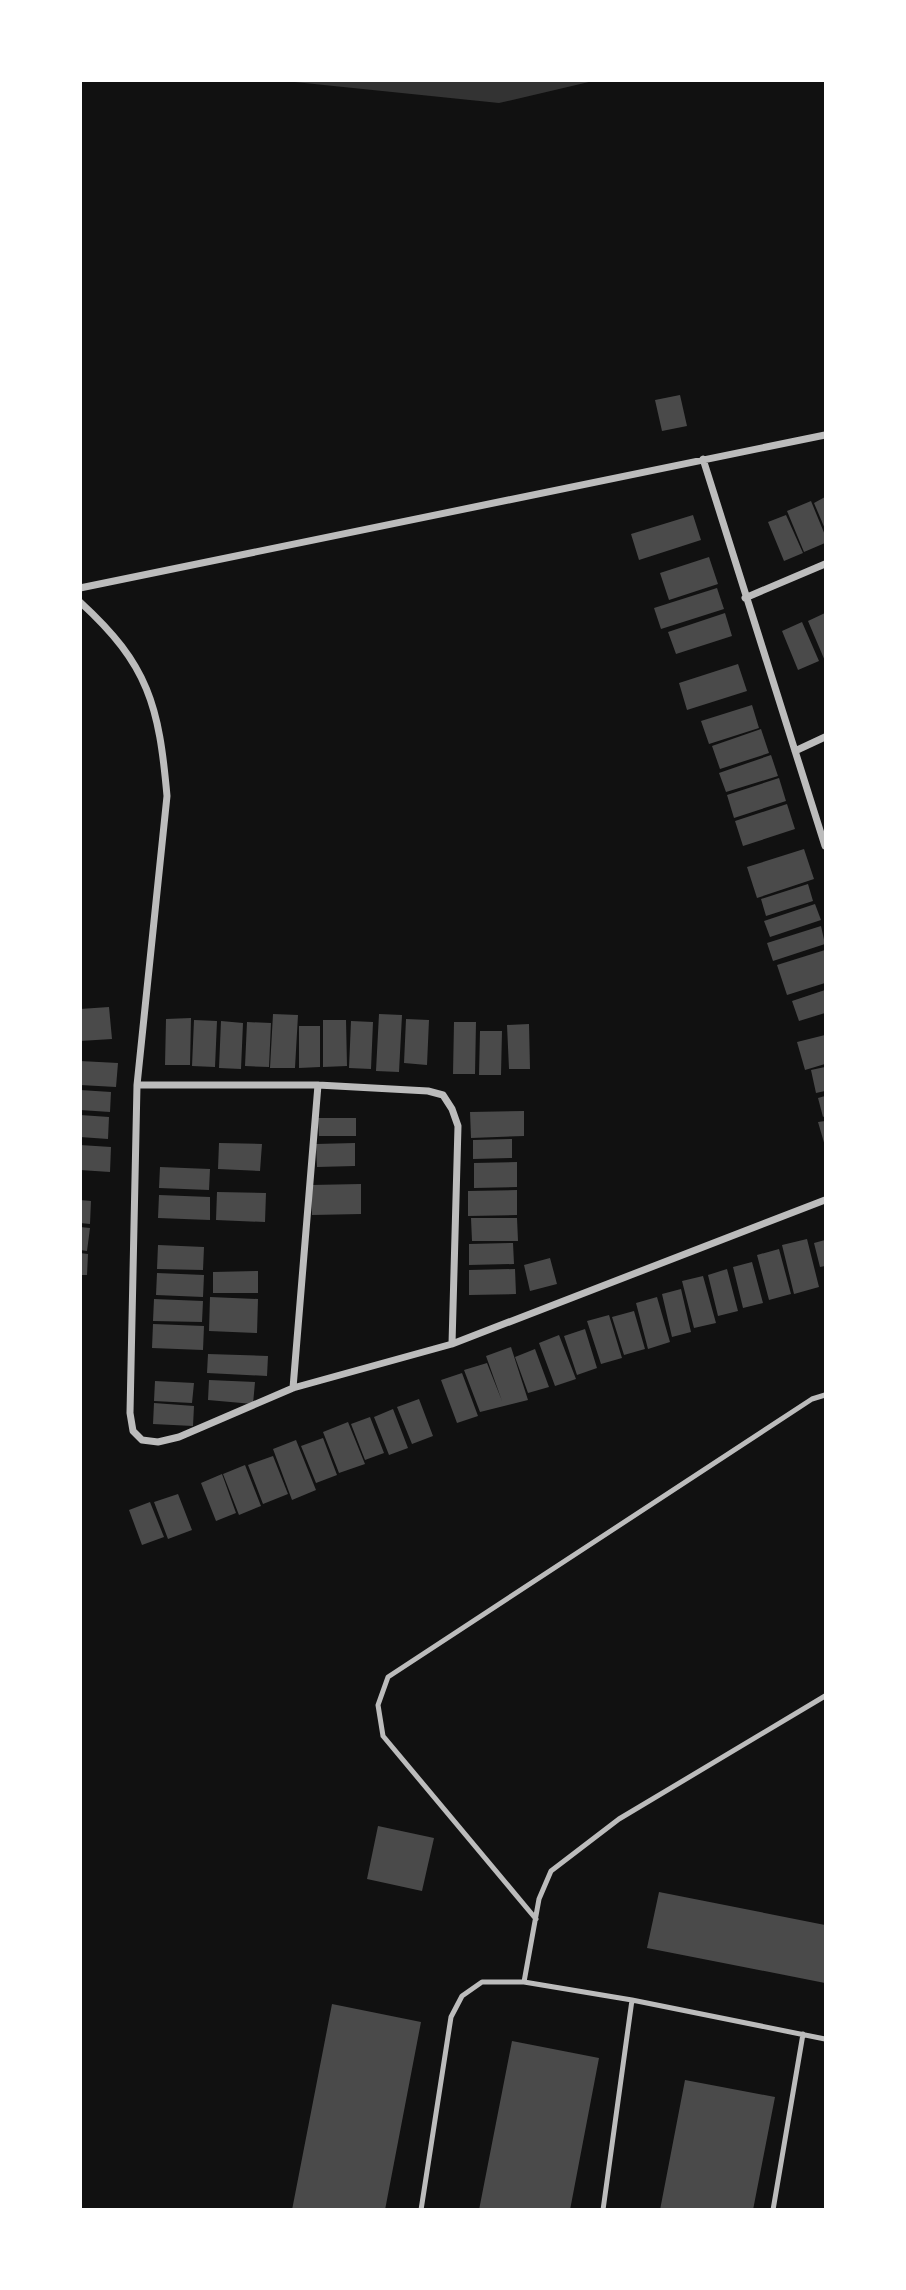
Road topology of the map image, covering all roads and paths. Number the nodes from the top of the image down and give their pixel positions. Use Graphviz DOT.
graph roads {
  1 [pos="825,435"];
  2 [pos="703,459"];
  3 [pos="825,564"];
  4 [pos="80,588"];
  5 [pos="745,598"];
  6 [pos="80,602"];
  7 [pos="825,737"];
  8 [pos="795,751"];
  9 [pos="825,846"];
  10 [pos="138,1085"];
  11 [pos="318,1085"];
  12 [pos="825,1200"];
  13 [pos="452,1344"];
  14 [pos="293,1388"];
  15 [pos="825,1395"];
  16 [pos="825,1696"];
  17 [pos="536,1919"];
  18 [pos="524,1982"];
  19 [pos="632,2000"];
  20 [pos="803,2035"];
  21 [pos="825,2039"];
  22 [pos="421,2210"];
  23 [pos="603,2210"];
  24 [pos="773,2210"];
  1 -- 2 [label="street"];
  2 -- 4 [label="street"];
  2 -- 5 [label="street"];
  3 -- 5 [label="street"];
  5 -- 8 [label="street"];
  6 -- 10 [label="street"];
  7 -- 8 [label="street"];
  8 -- 9 [label="street"];
  10 -- 11 [label="street"];
  10 -- 14 [label="street"];
  11 -- 13 [label="street"];
  11 -- 14 [label="street"];
  12 -- 13 [label="street"];
  13 -- 14 [label="street"];
  15 -- 17 [label="lane"];
  16 -- 17 [label="lane"];
  17 -- 18 [label="lane"];
  18 -- 19 [label="lane"];
  18 -- 22 [label="lane"];
  19 -- 20 [label="lane"];
  19 -- 23 [label="lane"];
  20 -- 21 [label="lane"];
  20 -- 24 [label="lane"];
}
